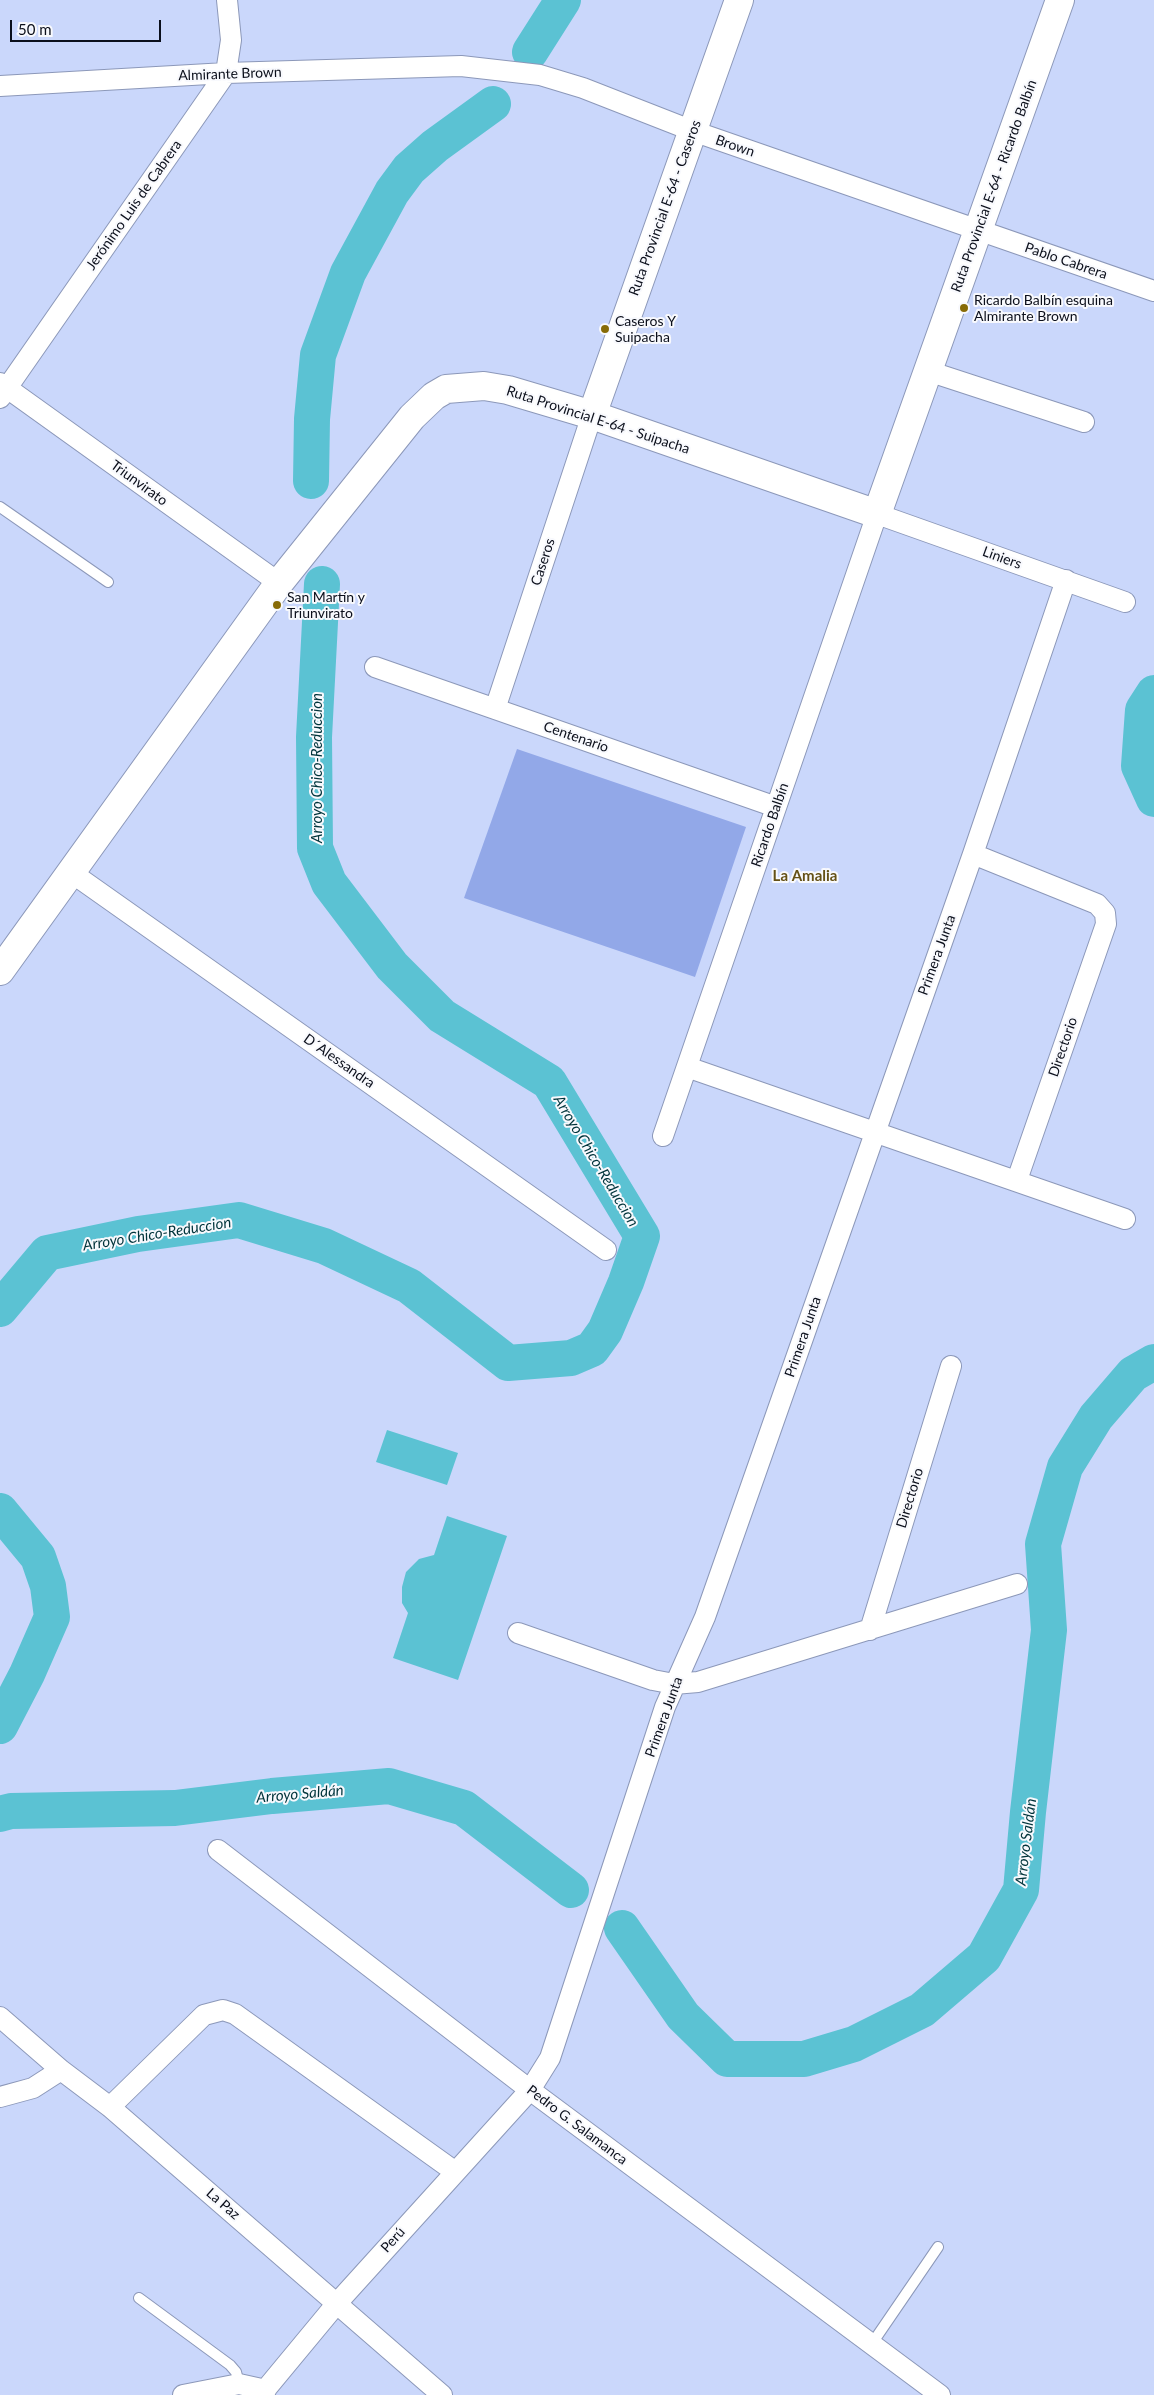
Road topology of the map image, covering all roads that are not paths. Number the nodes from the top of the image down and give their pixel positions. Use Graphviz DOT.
graph roads {
  1 [pos="228,0"];
  2 [pos="739,0"];
  3 [pos="1060,0"];
  4 [pos="461,66"];
  5 [pos="226,73"];
  6 [pos="0,86"];
  7 [pos="693,131"];
  8 [pos="978,230"];
  9 [pos="1154,291"];
  10 [pos="928,371"];
  11 [pos="2,390"];
  12 [pos="592,415"];
  13 [pos="1084,422"];
  14 [pos="0,507"];
  15 [pos="877,514"];
  16 [pos="1066,580"];
  17 [pos="108,582"];
  18 [pos="279,583"];
  19 [pos="1126,602"];
  20 [pos="375,667"];
  21 [pos="495,708"];
  22 [pos="776,807"];
  23 [pos="973,854"];
  24 [pos="72,872"];
  25 [pos="0,971"];
  26 [pos="687,1067"];
  27 [pos="874,1132"];
  28 [pos="663,1136"];
  29 [pos="1017,1180"];
  30 [pos="1125,1219"];
  31 [pos="606,1250"];
  32 [pos="950,1366"];
  33 [pos="1017,1584"];
  34 [pos="870,1630"];
  35 [pos="518,1633"];
  36 [pos="674,1684"];
  37 [pos="218,1850"];
  38 [pos="0,2017"];
  39 [pos="61,2070"];
  40 [pos="530,2090"];
  41 [pos="0,2097"];
  42 [pos="110,2107"];
  43 [pos="454,2171"];
  44 [pos="938,2247"];
  45 [pos="139,2298"];
  46 [pos="338,2302"];
  47 [pos="871,2345"];
  48 [pos="239,2384"];
  49 [pos="264,2392"];
  50 [pos="184,2395"];
  51 [pos="442,2395"];
  52 [pos="940,2395"];
  1 -- 5 [label="street, Jerónimo Luis de Cabrera"];
  2 -- 7 [label="main road, Ruta Provincial E-64 - Caseros"];
  3 -- 8 [label="main road, Ruta Provincial E-64 - Ricardo Balbín"];
  4 -- 5 [label="street, Almirante Brown"];
  4 -- 7 [label="street, Brown"];
  5 -- 6 [label="street, Almirante Brown"];
  5 -- 11 [label="street, Jerónimo Luis de Cabrera"];
  7 -- 8 [label="street, Brown"];
  7 -- 12 [label="main road, Ruta Provincial E-64 - Caseros"];
  8 -- 9 [label="street, Pablo Cabrera"];
  8 -- 10 [label="main road, Ruta Provincial E-64 - Ricardo Balbín"];
  10 -- 13 [label="street"];
  10 -- 15 [label="main road, Ruta Provincial E-64 - Ricardo Balbín"];
  11 -- 18 [label="street, Triunvirato"];
  12 -- 15 [label="main road, Ruta Provincial E-64 - Suipacha"];
  12 -- 18 [label="main road, Ruta Provincial E-64 - Suipacha"];
  12 -- 21 [label="street, Caseros"];
  14 -- 17 [label="lane"];
  15 -- 16 [label="street, Liniers"];
  15 -- 22 [label="street, Ricardo Balbín"];
  16 -- 19 [label="street, Liniers"];
  16 -- 23 [label="street, Primera Junta"];
  18 -- 24 [label="main road, Ruta Provincial E-64 - Suipacha"];
  20 -- 21 [label="street, Centenario"];
  21 -- 22 [label="street, Centenario"];
  22 -- 26 [label="street, Ricardo Balbín"];
  23 -- 27 [label="street, Primera Junta"];
  23 -- 29 [label="street, Directorio"];
  24 -- 25 [label="main road, Ruta Provincial E-64 - Suipacha"];
  24 -- 31 [label="street, D´Alessandra"];
  26 -- 27 [label="street"];
  26 -- 28 [label="street, Ricardo Balbín"];
  27 -- 29 [label="street"];
  27 -- 36 [label="street, Primera Junta"];
  29 -- 30 [label="street"];
  32 -- 34 [label="street, Directorio"];
  33 -- 34 [label="street"];
  34 -- 36 [label="street"];
  35 -- 36 [label="street"];
  36 -- 40 [label="street, Primera Junta"];
  37 -- 40 [label="street, Pedro G. Salamanca"];
  38 -- 39 [label="street, La Paz"];
  39 -- 41 [label="street"];
  39 -- 42 [label="street, La Paz"];
  40 -- 43 [label="street, Perú"];
  40 -- 47 [label="street, Pedro G. Salamanca"];
  42 -- 43 [label="street"];
  42 -- 46 [label="street, La Paz"];
  43 -- 46 [label="street, Perú"];
  44 -- 47 [label="lane"];
  45 -- 48 [label="lane"];
  46 -- 49 [label="street, Perú"];
  46 -- 51 [label="street, La Paz"];
  47 -- 52 [label="street, Pedro G. Salamanca"];
  48 -- 49 [label="street"];
  48 -- 50 [label="street"];
}
